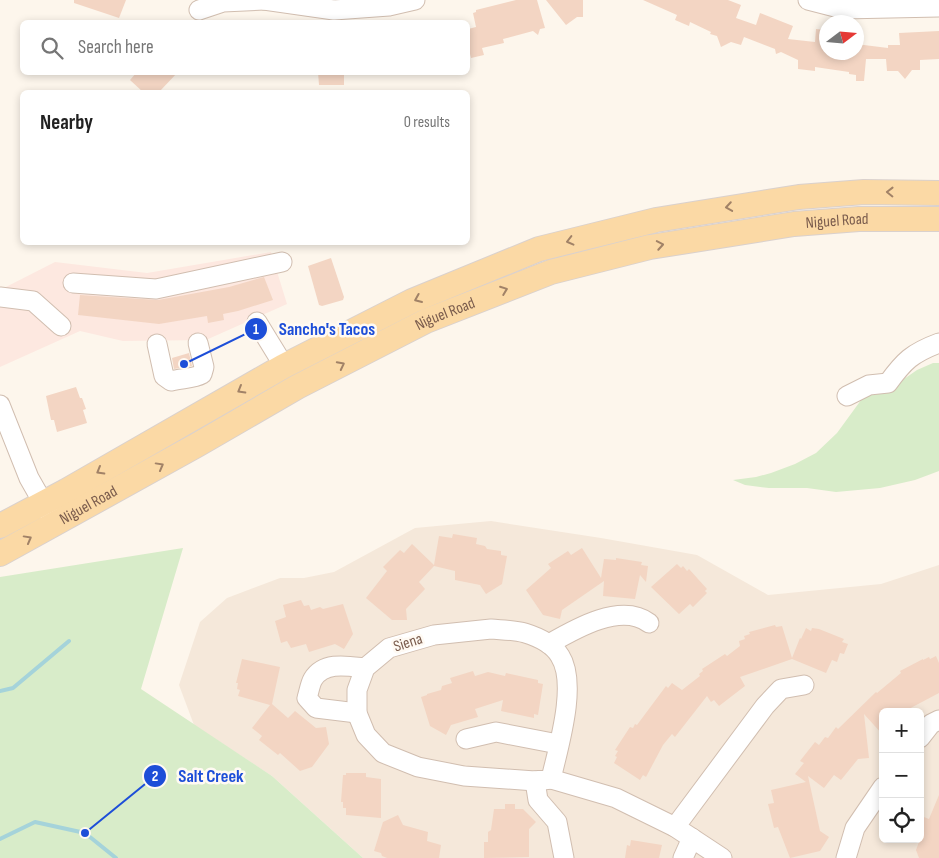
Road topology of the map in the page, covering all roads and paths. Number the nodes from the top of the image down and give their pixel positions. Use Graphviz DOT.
graph roads {
  1 [pos="264,0"];
  2 [pos="415,0"];
  3 [pos="808,0"];
  4 [pos="939,7"];
  5 [pos="199,10"];
  6 [pos="939,192"];
  7 [pos="939,219"];
  8 [pos="282,262"];
  9 [pos="73,283"];
  10 [pos="0,297"];
  11 [pos="257,322"];
  12 [pos="61,326"];
  13 [pos="198,343"];
  14 [pos="939,343"];
  15 [pos="157,344"];
  16 [pos="284,366"];
  17 [pos="297,387"];
  18 [pos="847,396"];
  19 [pos="0,405"];
  20 [pos="43,503"];
  21 [pos="56,523"];
  22 [pos="0,526"];
  23 [pos="0,554"];
  24 [pos="649,623"];
  25 [pos="549,644"];
  26 [pos="365,668"];
  27 [pos="804,685"];
  28 [pos="357,713"];
  29 [pos="939,720"];
  30 [pos="924,733"];
  31 [pos="466,739"];
  32 [pos="558,744"];
  33 [pos="543,780"];
  34 [pos="879,793"];
  35 [pos="675,827"];
  36 [pos="692,838"];
  37 [pos="564,858"];
  38 [pos="682,858"];
  39 [pos="722,858"];
  40 [pos="846,858"];
  1 -- 2 [label="street"];
  1 -- 5 [label="street"];
  3 -- 4 [label="street"];
  6 -- 16 [label="main road, Niguel Road, one-way"];
  17 -- 7 [label="main road, Niguel Road, one-way"];
  8 -- 9 [label="street"];
  10 -- 12 [label="street"];
  11 -- 16 [label="street"];
  13 -- 15 [label="street"];
  14 -- 18 [label="street"];
  16 -- 17 [label="main road"];
  16 -- 20 [label="main road, Niguel Road, one-way"];
  21 -- 17 [label="main road, Niguel Road, one-way"];
  19 -- 20 [label="street"];
  20 -- 21 [label="street"];
  20 -- 22 [label="main road, Niguel Road"];
  23 -- 21 [label="main road, Niguel Road, one-way"];
  24 -- 25 [label="street"];
  25 -- 26 [label="street, Siena"];
  25 -- 32 [label="street"];
  26 -- 28 [label="street"];
  26 -- 28 [label="street"];
  27 -- 35 [label="street"];
  28 -- 33 [label="street"];
  29 -- 30 [label="street"];
  31 -- 32 [label="street"];
  32 -- 33 [label="street"];
  33 -- 35 [label="street"];
  33 -- 37 [label="street"];
  34 -- 40 [label="street"];
  35 -- 36 [label="street"];
  36 -- 38 [label="street"];
  36 -- 39 [label="street"];
}
